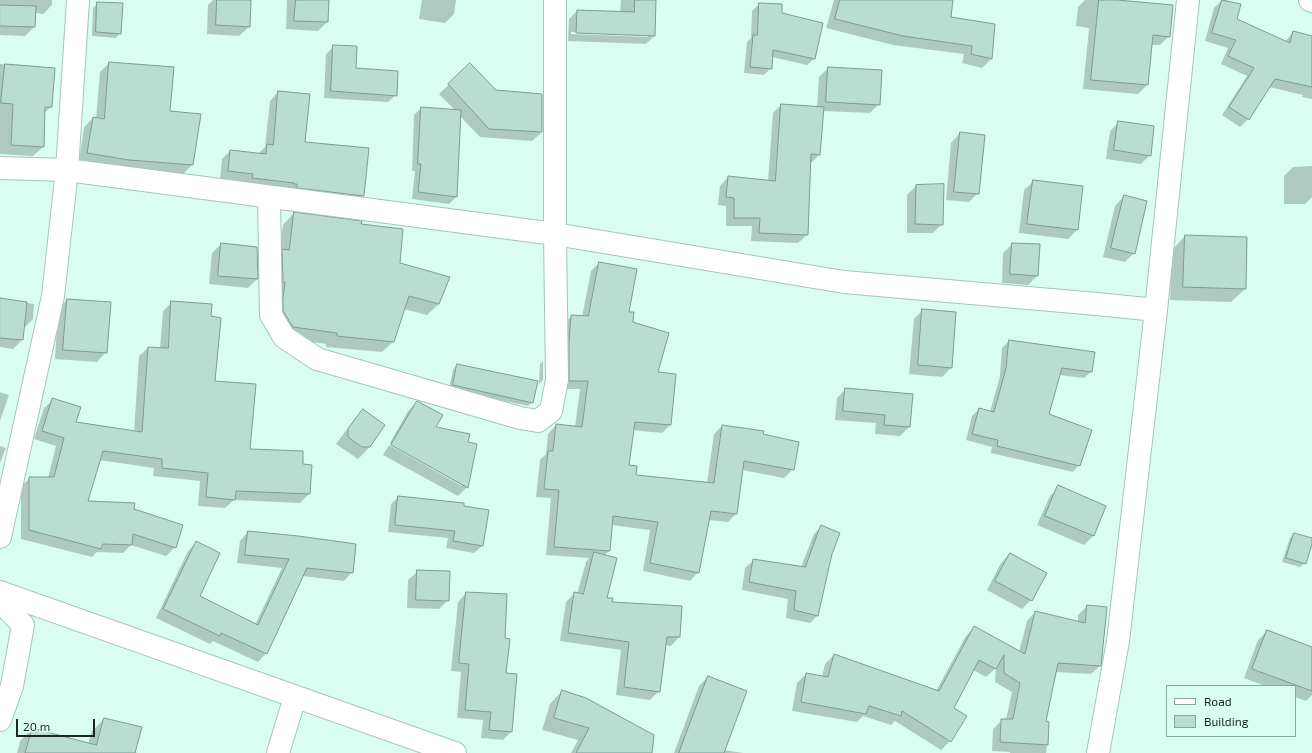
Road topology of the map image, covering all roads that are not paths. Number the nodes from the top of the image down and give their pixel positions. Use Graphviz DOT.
graph roads {
  1 [pos="78,0"];
  2 [pos="555,0"];
  3 [pos="1188,0"];
  4 [pos="0,168"];
  5 [pos="68,170"];
  6 [pos="269,197"];
  7 [pos="554,234"];
  8 [pos="1156,310"];
  9 [pos="0,537"];
  10 [pos="0,592"];
  11 [pos="0,601"];
  12 [pos="295,697"];
  13 [pos="0,720"];
  14 [pos="278,753"];
  15 [pos="455,753"];
  16 [pos="1098,753"];
  1 -- 5 [label="street"];
  2 -- 7 [label="street"];
  3 -- 8 [label="street"];
  4 -- 5 [label="street"];
  5 -- 6 [label="street"];
  5 -- 9 [label="street"];
  6 -- 7 [label="street"];
  6 -- 7 [label="street"];
  7 -- 8 [label="street"];
  8 -- 16 [label="street"];
  10 -- 12 [label="street"];
  11 -- 13 [label="street"];
  12 -- 14 [label="street"];
  12 -- 15 [label="street"];
}
